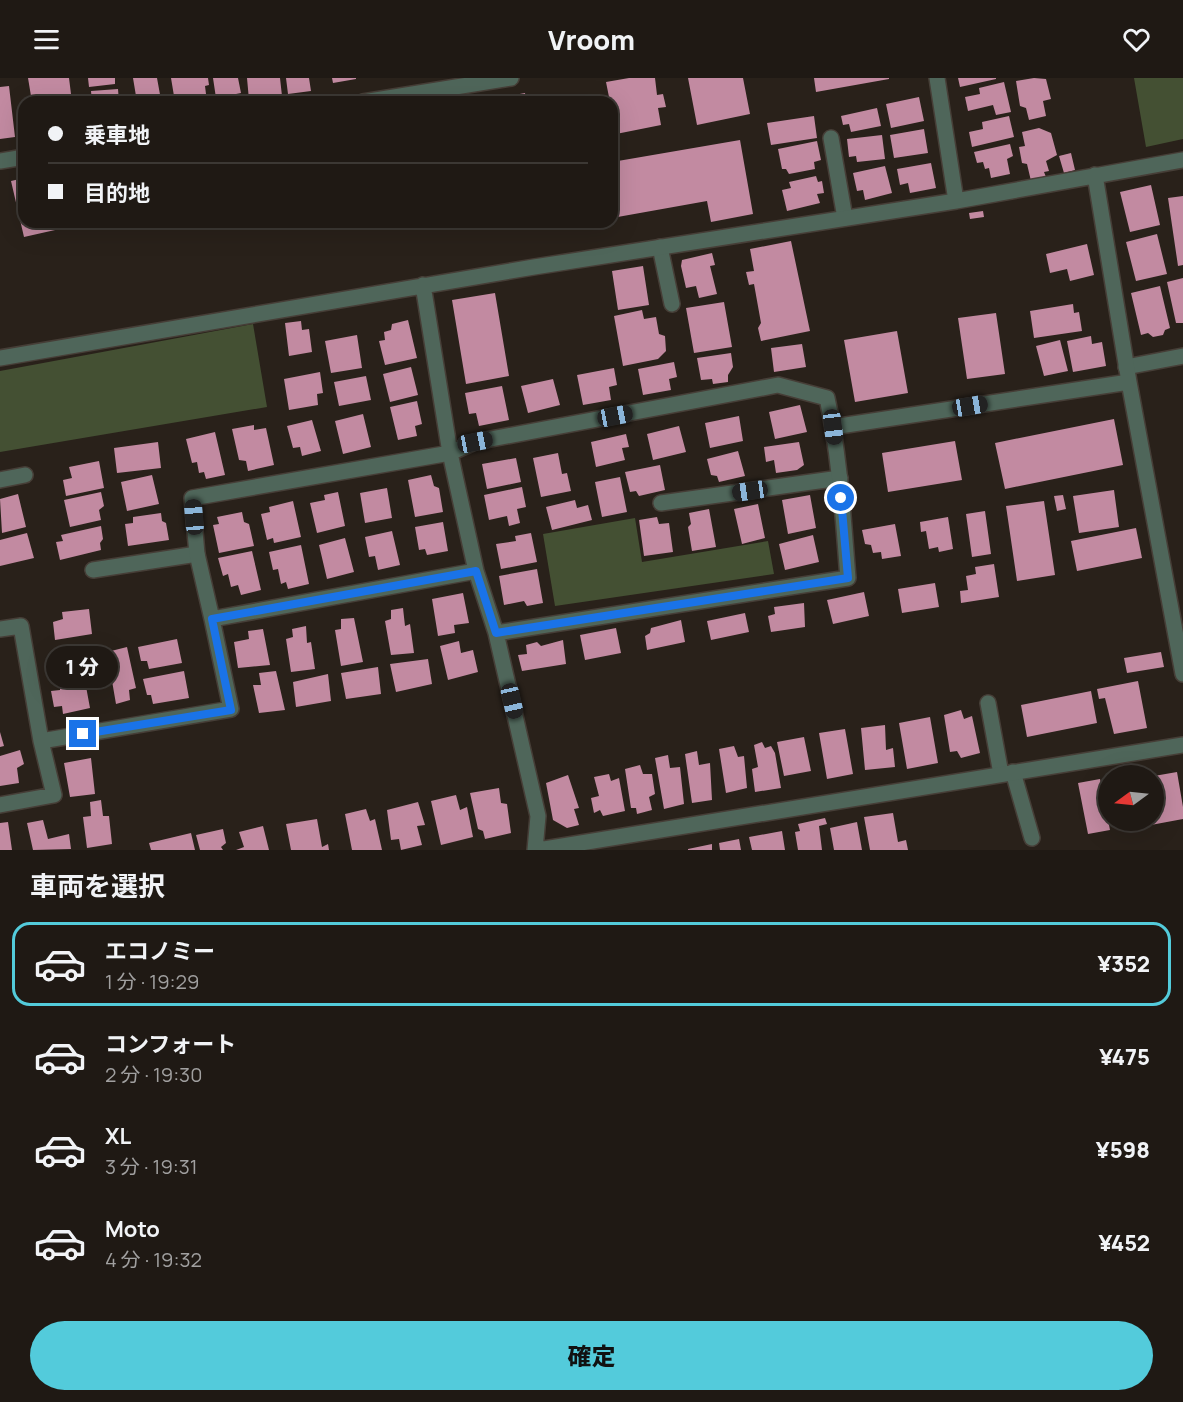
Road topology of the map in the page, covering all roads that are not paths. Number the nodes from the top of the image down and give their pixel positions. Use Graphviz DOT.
graph roads {
  1 [pos="511,78"];
  2 [pos="937,78"];
  3 [pos="400,96"];
  4 [pos="831,138"];
  5 [pos="18,158"];
  6 [pos="1183,160"];
  7 [pos="0,161"];
  8 [pos="1095,176"];
  9 [pos="956,201"];
  10 [pos="845,218"];
  11 [pos="660,247"];
  12 [pos="423,285"];
  13 [pos="672,304"];
  14 [pos="1183,356"];
  15 [pos="0,358"];
  16 [pos="1128,374"];
  17 [pos="833,427"];
  18 [pos="450,453"];
  19 [pos="25,474"];
  20 [pos="840,478"];
  21 [pos="0,480"];
  22 [pos="661,503"];
  23 [pos="197,554"];
  24 [pos="93,570"];
  25 [pos="476,571"];
  26 [pos="212,619"];
  27 [pos="0,629"];
  28 [pos="496,633"];
  29 [pos="1183,674"];
  30 [pos="988,704"];
  31 [pos="41,741"];
  32 [pos="1183,745"];
  33 [pos="1007,773"];
  34 [pos="0,805"];
  35 [pos="1032,838"];
  36 [pos="536,850"];
  1 -- 3 [label="street"];
  2 -- 9 [label="street"];
  4 -- 10 [label="street"];
  5 -- 7 [label="street"];
  6 -- 8 [label="street"];
  8 -- 9 [label="street"];
  8 -- 16 [label="street"];
  9 -- 10 [label="street"];
  10 -- 11 [label="street"];
  11 -- 12 [label="street"];
  11 -- 13 [label="street"];
  12 -- 15 [label="street"];
  12 -- 18 [label="street"];
  14 -- 16 [label="street"];
  16 -- 17 [label="street"];
  16 -- 29 [label="street"];
  17 -- 18 [label="street"];
  17 -- 20 [label="street"];
  18 -- 23 [label="street"];
  18 -- 25 [label="street"];
  19 -- 21 [label="street"];
  20 -- 22 [label="street"];
  20 -- 28 [label="street"];
  23 -- 24 [label="street"];
  23 -- 26 [label="street"];
  25 -- 26 [label="street"];
  25 -- 28 [label="street"];
  26 -- 31 [label="street"];
  27 -- 31 [label="street"];
  28 -- 36 [label="street"];
  30 -- 33 [label="street"];
  31 -- 34 [label="street"];
  32 -- 33 [label="street"];
  33 -- 35 [label="street"];
  33 -- 36 [label="street"];
}
